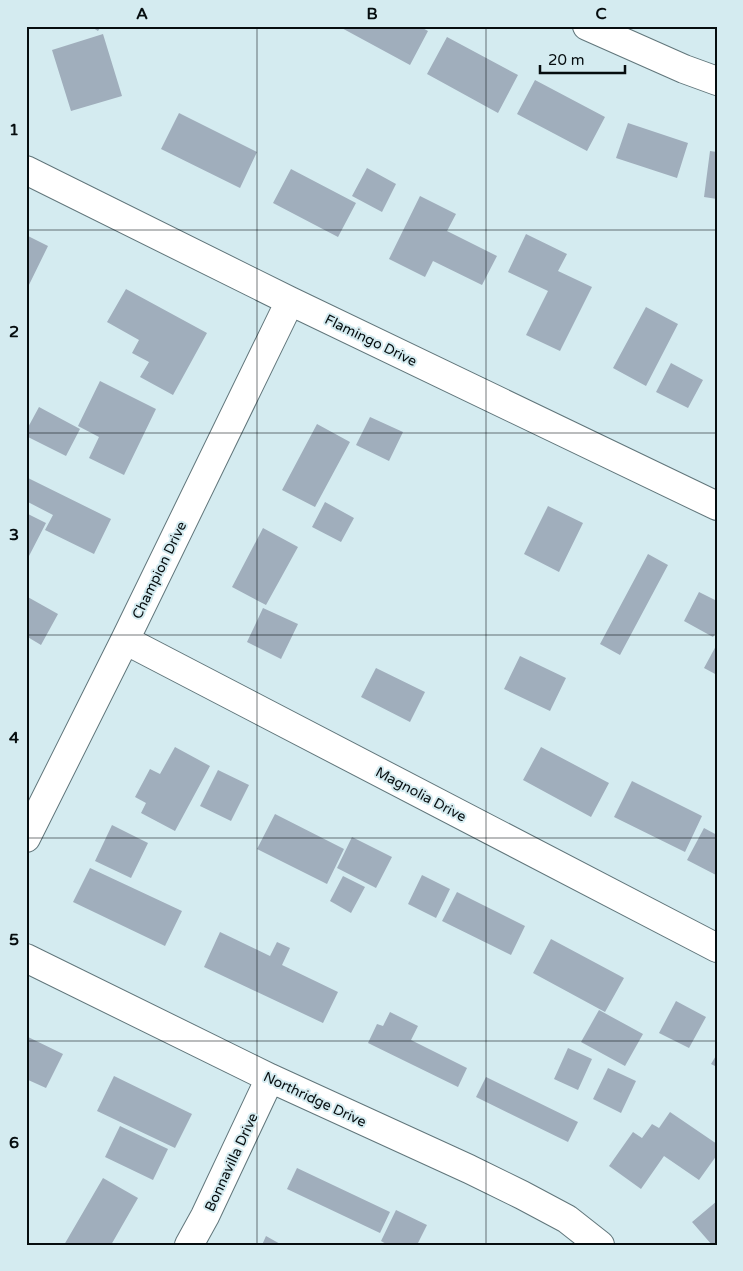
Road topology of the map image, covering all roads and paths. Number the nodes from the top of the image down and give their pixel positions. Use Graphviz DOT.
graph roads {
  1 [pos="587,26"];
  2 [pos="717,81"];
  3 [pos="26,170"];
  4 [pos="290,301"];
  5 [pos="717,506"];
  6 [pos="125,640"];
  7 [pos="26,838"];
  8 [pos="717,948"];
  9 [pos="26,958"];
  10 [pos="270,1078"];
  11 [pos="189,1245"];
  12 [pos="600,1245"];
  1 -- 2 [label="street"];
  3 -- 4 [label="street, Flamingo Drive"];
  4 -- 5 [label="street, Flamingo Drive"];
  4 -- 6 [label="street, Champion Drive"];
  6 -- 7 [label="street, Champion Drive"];
  6 -- 8 [label="street, Magnolia Drive"];
  9 -- 10 [label="street, Northridge Drive"];
  10 -- 11 [label="street, Bonnavilla Drive"];
  10 -- 12 [label="street, Northridge Drive"];
}
